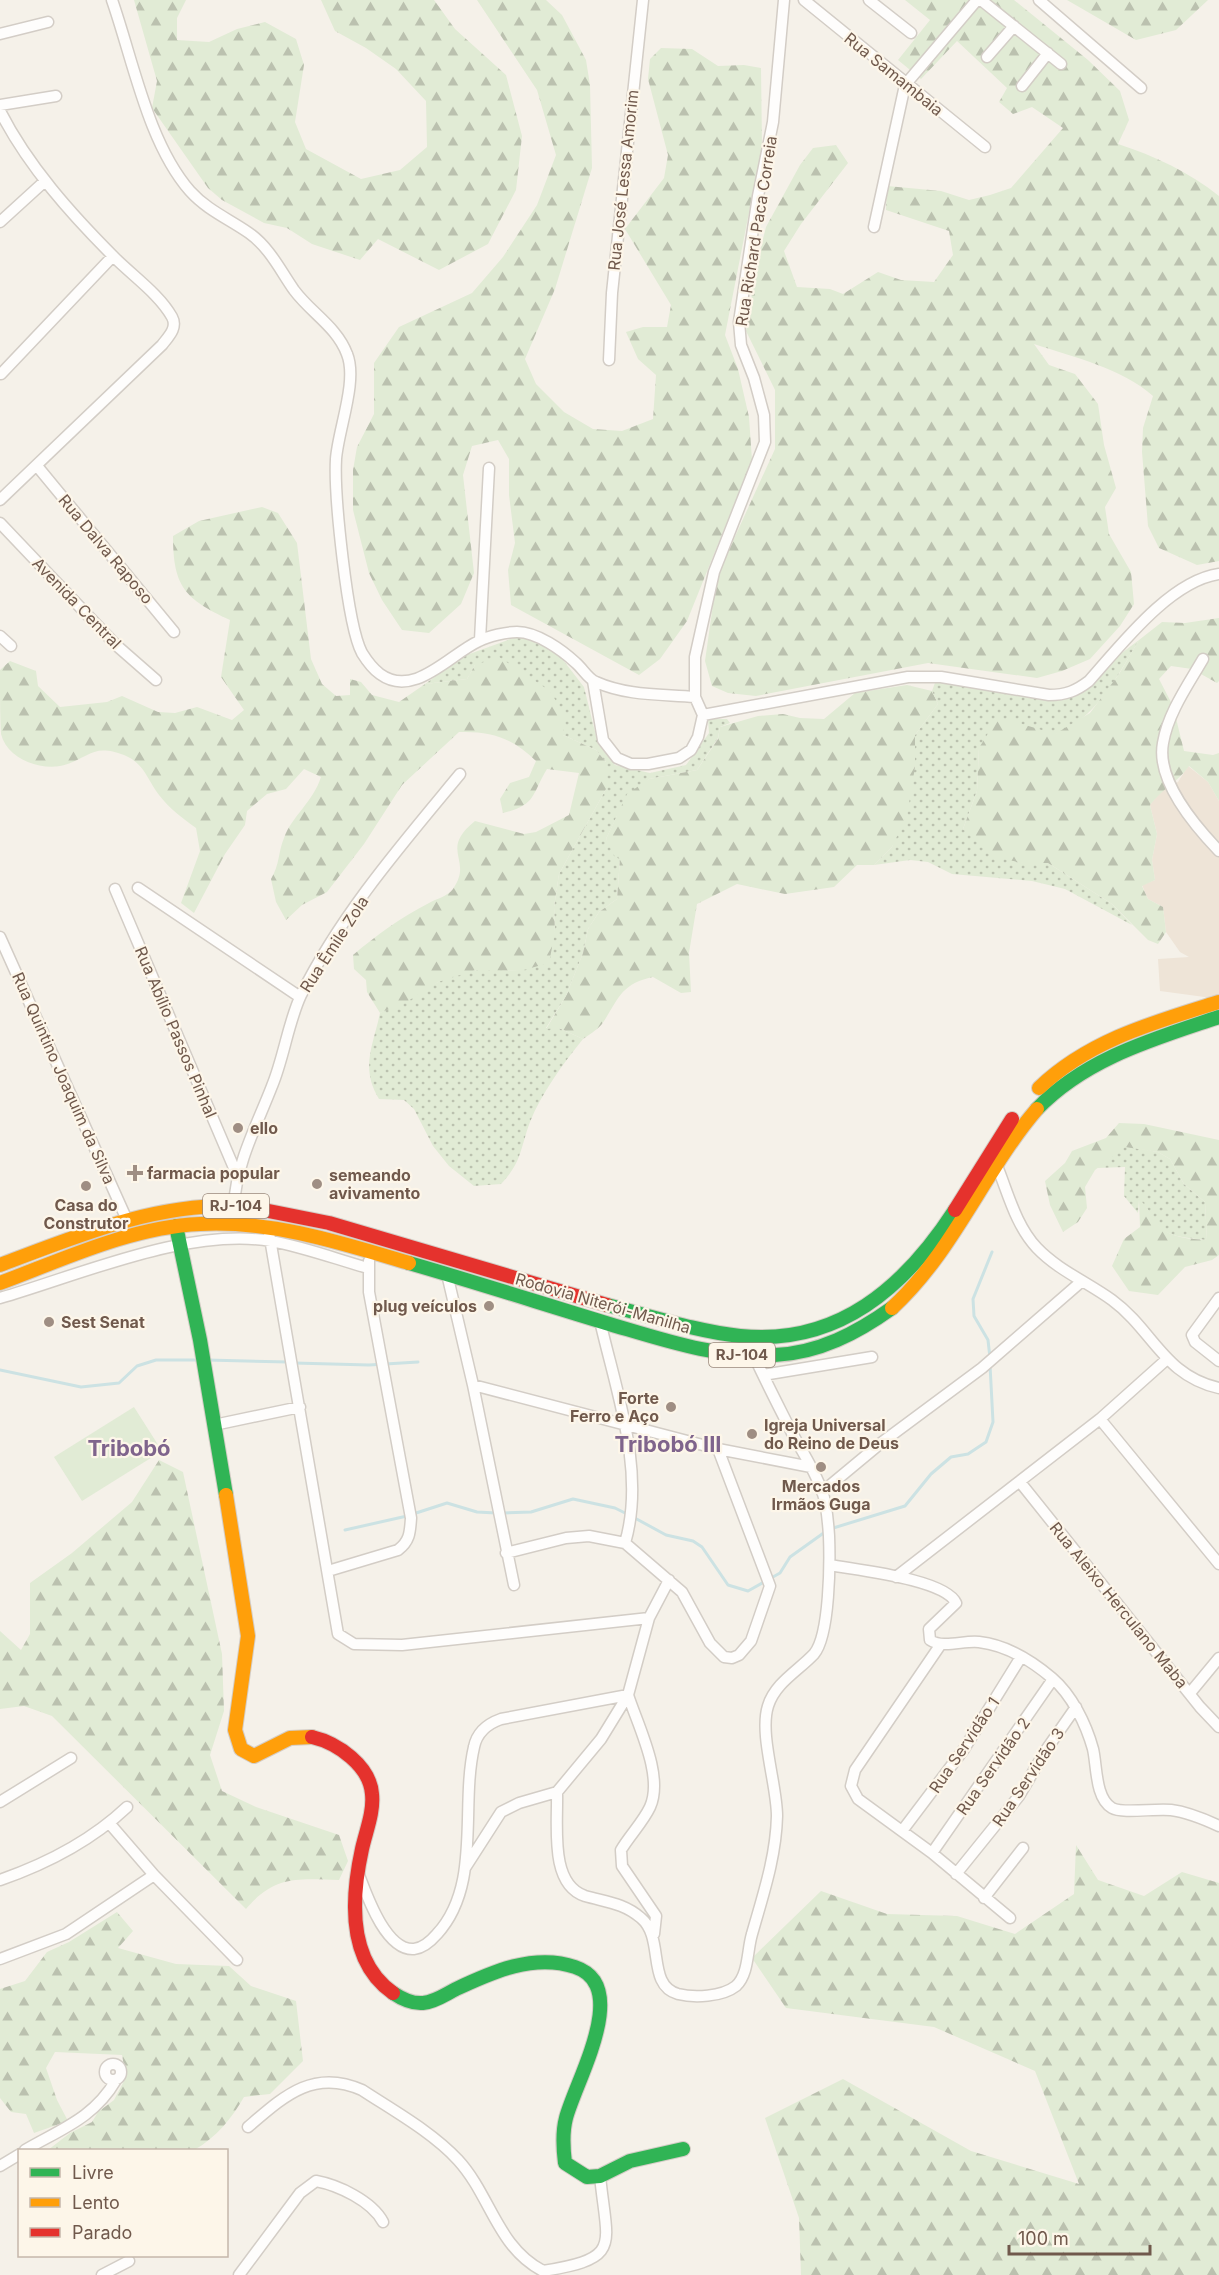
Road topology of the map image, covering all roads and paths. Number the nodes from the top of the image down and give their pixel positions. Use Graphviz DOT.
graph roads {
  1 [pos="112,0"];
  2 [pos="643,0"];
  3 [pos="784,0"];
  4 [pos="804,0"];
  5 [pos="869,0"];
  6 [pos="979,0"];
  7 [pos="1039,0"];
  8 [pos="48,22"];
  9 [pos="1014,26"];
  10 [pos="911,33"];
  11 [pos="0,34"];
  12 [pos="1048,53"];
  13 [pos="987,57"];
  14 [pos="1061,64"];
  15 [pos="905,85"];
  16 [pos="1022,86"];
  17 [pos="1141,88"];
  18 [pos="56,96"];
  19 [pos="0,105"];
  20 [pos="0,111"];
  21 [pos="985,147"];
  22 [pos="45,181"];
  23 [pos="0,222"];
  24 [pos="874,227"];
  25 [pos="113,256"];
  26 [pos="609,360"];
  27 [pos="1,374"];
  28 [pos="37,466"];
  29 [pos="489,468"];
  30 [pos="0,500"];
  31 [pos="0,523"];
  32 [pos="1219,574"];
  33 [pos="174,632"];
  34 [pos="0,636"];
  35 [pos="480,640"];
  36 [pos="11,646"];
  37 [pos="1203,659"];
  38 [pos="156,680"];
  39 [pos="593,681"];
  40 [pos="695,697"];
  41 [pos="703,716"];
  42 [pos="460,774"];
  43 [pos="1219,851"];
  44 [pos="138,888"];
  45 [pos="115,889"];
  46 [pos="0,937"];
  47 [pos="300,998"];
  48 [pos="1219,1002"];
  49 [pos="1219,1017"];
  50 [pos="997,1165"];
  51 [pos="237,1175"];
  52 [pos="234,1206"];
  53 [pos="127,1220"];
  54 [pos="176,1226"];
  55 [pos="268,1227"];
  56 [pos="270,1241"];
  57 [pos="181,1245"];
  58 [pos="370,1252"];
  59 [pos="64,1260"];
  60 [pos="0,1265"];
  61 [pos="368,1268"];
  62 [pos="447,1274"];
  63 [pos="1082,1281"];
  64 [pos="0,1283"];
  65 [pos="42,1286"];
  66 [pos="0,1298"];
  67 [pos="1219,1298"];
  68 [pos="600,1322"];
  69 [pos="754,1356"];
  70 [pos="872,1357"];
  71 [pos="1166,1360"];
  72 [pos="1219,1362"];
  73 [pos="763,1375"];
  74 [pos="473,1385"];
  75 [pos="1219,1388"];
  76 [pos="300,1407"];
  77 [pos="1100,1419"];
  78 [pos="623,1423"];
  79 [pos="214,1425"];
  80 [pos="718,1449"];
  81 [pos="811,1467"];
  82 [pos="1020,1482"];
  83 [pos="822,1492"];
  84 [pos="625,1543"];
  85 [pos="506,1553"];
  86 [pos="1219,1564"];
  87 [pos="830,1565"];
  88 [pos="328,1570"];
  89 [pos="896,1577"];
  90 [pos="669,1580"];
  91 [pos="514,1585"];
  92 [pos="649,1618"];
  93 [pos="940,1644"];
  94 [pos="1021,1657"];
  95 [pos="1219,1658"];
  96 [pos="1053,1679"];
  97 [pos="1190,1694"];
  98 [pos="628,1695"];
  99 [pos="1076,1707"];
  100 [pos="1219,1726"];
  101 [pos="71,1758"];
  102 [pos="556,1792"];
  103 [pos="0,1802"];
  104 [pos="127,1807"];
  105 [pos="110,1824"];
  106 [pos="1219,1826"];
  107 [pos="902,1831"];
  108 [pos="1023,1848"];
  109 [pos="932,1853"];
  110 [pos="465,1869"];
  111 [pos="956,1874"];
  112 [pos="153,1875"];
  113 [pos="359,1875"];
  114 [pos="0,1880"];
  115 [pos="984,1898"];
  116 [pos="1010,1918"];
  117 [pos="654,1934"];
  118 [pos="0,1958"];
  119 [pos="237,1960"];
  120 [pos="116,2080"];
  121 [pos="248,2127"];
  122 [pos="29,2149"];
  123 [pos="683,2149"];
  124 [pos="18,2155"];
  125 [pos="0,2166"];
  126 [pos="600,2176"];
  127 [pos="383,2222"];
  128 [pos="129,2261"];
  129 [pos="548,2273"];
  130 [pos="102,2275"];
  131 [pos="239,2275"];
  1 -- 35 [label="street"];
  2 -- 26 [label="street, Rua José Lessa Amorim"];
  3 -- 40 [label="street, Rua Richard Paca Correia"];
  4 -- 15 [label="street, Rua Samambaia"];
  5 -- 10 [label="street"];
  6 -- 9 [label="street"];
  6 -- 15 [label="street"];
  7 -- 17 [label="street"];
  8 -- 11 [label="street"];
  9 -- 12 [label="street"];
  9 -- 13 [label="street"];
  12 -- 14 [label="street"];
  12 -- 16 [label="street"];
  15 -- 21 [label="street, Rua Samambaia"];
  15 -- 24 [label="street"];
  18 -- 19 [label="street"];
  20 -- 22 [label="street"];
  22 -- 23 [label="street"];
  22 -- 25 [label="street"];
  25 -- 27 [label="street"];
  25 -- 28 [label="street"];
  28 -- 30 [label="street"];
  28 -- 33 [label="street, Rua Dalva Raposo"];
  29 -- 35 [label="street"];
  31 -- 38 [label="street, Avenida Central"];
  32 -- 41 [label="street"];
  34 -- 36 [label="street"];
  35 -- 39 [label="street"];
  37 -- 43 [label="street"];
  39 -- 40 [label="street"];
  39 -- 41 [label="street"];
  40 -- 41 [label="street, Rua Richard Paca Correia"];
  42 -- 47 [label="street, Rua Êmile Zola"];
  44 -- 47 [label="street"];
  45 -- 51 [label="street, Rua Abílio Passos Pinhal"];
  46 -- 53 [label="street, Rua Quintino Joaquim da Silva"];
  47 -- 51 [label="street, Rua Êmile Zola"];
  48 -- 52 [label="main road, Rodovia Niterói-Manilha / RJ-104"];
  49 -- 50 [label="main road, Rodovia Niterói-Manilha / RJ-104"];
  50 -- 63 [label="street"];
  50 -- 69 [label="main road, Rodovia Niterói-Manilha / RJ-104"];
  51 -- 52 [label="street, Rua Êmile Zola"];
  52 -- 53 [label="main road, Rodovia Niterói-Manilha / RJ-104"];
  53 -- 60 [label="main road, Rodovia Niterói-Manilha / RJ-104"];
  54 -- 55 [label="main road, Rodovia Niterói-Manilha / RJ-104"];
  54 -- 57 [label="main road"];
  54 -- 59 [label="main road, Rodovia Niterói-Manilha / RJ-104"];
  55 -- 56 [label="street"];
  55 -- 58 [label="main road, Rodovia Niterói-Manilha / RJ-104"];
  56 -- 57 [label="street"];
  56 -- 61 [label="street"];
  56 -- 76 [label="street"];
  57 -- 65 [label="street"];
  57 -- 79 [label="main road"];
  58 -- 61 [label="street"];
  58 -- 62 [label="main road, Rodovia Niterói-Manilha / RJ-104"];
  59 -- 64 [label="main road, Rodovia Niterói-Manilha / RJ-104"];
  59 -- 65 [label="main road"];
  61 -- 88 [label="street"];
  62 -- 68 [label="main road, Rodovia Niterói-Manilha / RJ-104"];
  62 -- 74 [label="street"];
  63 -- 71 [label="street"];
  63 -- 83 [label="street"];
  65 -- 66 [label="street"];
  67 -- 72 [label="street"];
  68 -- 69 [label="main road, Rodovia Niterói-Manilha / RJ-104"];
  68 -- 78 [label="street"];
  69 -- 73 [label="street"];
  70 -- 73 [label="street"];
  71 -- 75 [label="street"];
  71 -- 77 [label="street"];
  73 -- 81 [label="street"];
  74 -- 78 [label="street"];
  74 -- 85 [label="street"];
  76 -- 79 [label="street"];
  76 -- 88 [label="street"];
  77 -- 82 [label="street"];
  77 -- 86 [label="street"];
  78 -- 80 [label="street"];
  78 -- 84 [label="street"];
  79 -- 113 [label="main road"];
  80 -- 81 [label="street"];
  80 -- 90 [label="street"];
  81 -- 83 [label="street"];
  82 -- 89 [label="street"];
  82 -- 97 [label="street, Rua Aleixo Herculano Maba"];
  83 -- 87 [label="street"];
  84 -- 85 [label="street"];
  84 -- 90 [label="street"];
  85 -- 91 [label="street"];
  87 -- 89 [label="street"];
  87 -- 117 [label="street"];
  88 -- 92 [label="street"];
  89 -- 93 [label="street"];
  90 -- 92 [label="street"];
  92 -- 98 [label="street"];
  93 -- 94 [label="street"];
  93 -- 107 [label="street"];
  94 -- 96 [label="street"];
  94 -- 107 [label="street, Rua Servidão 1"];
  95 -- 97 [label="street"];
  96 -- 99 [label="street"];
  96 -- 109 [label="street, Rua Servidão 2"];
  97 -- 100 [label="street, Rua Aleixo Herculano Maba"];
  98 -- 102 [label="street"];
  98 -- 110 [label="street"];
  98 -- 117 [label="street"];
  99 -- 106 [label="street"];
  99 -- 111 [label="street, Rua Servidão 3"];
  101 -- 103 [label="street"];
  102 -- 110 [label="street"];
  102 -- 117 [label="street"];
  104 -- 105 [label="street"];
  105 -- 112 [label="street"];
  105 -- 114 [label="street"];
  107 -- 109 [label="street"];
  108 -- 115 [label="street"];
  109 -- 111 [label="street"];
  110 -- 113 [label="street"];
  111 -- 115 [label="street"];
  112 -- 118 [label="street"];
  112 -- 119 [label="street"];
  113 -- 126 [label="main road"];
  115 -- 116 [label="street"];
  120 -- 122 [label="street"];
  121 -- 129 [label="street"];
  123 -- 126 [label="main road"];
  124 -- 125 [label="street"];
  126 -- 129 [label="street"];
  127 -- 131 [label="street"];
  128 -- 130 [label="street"];
}
